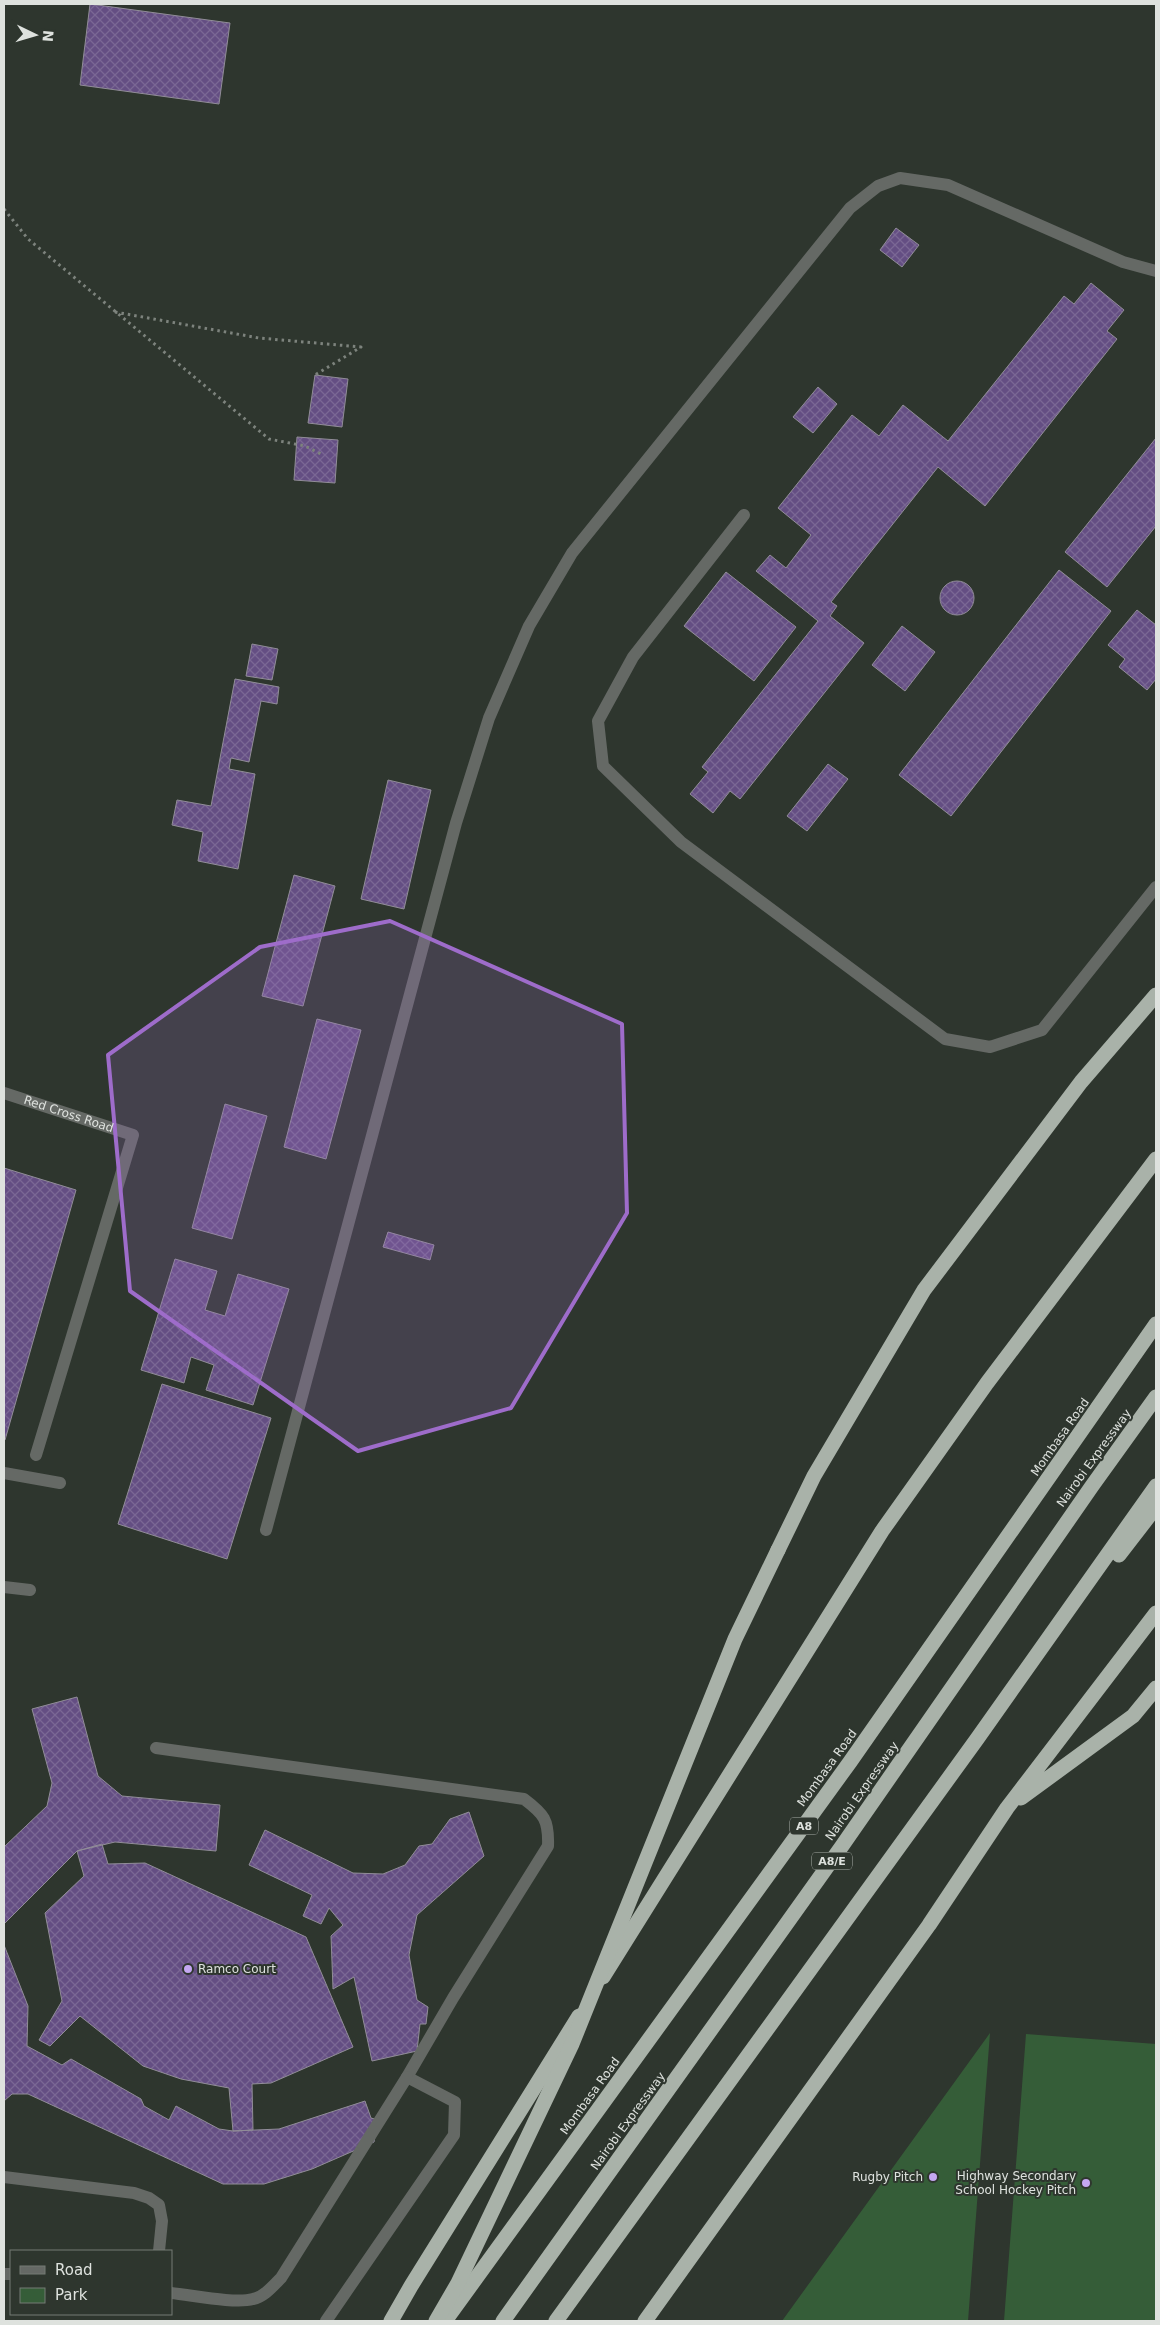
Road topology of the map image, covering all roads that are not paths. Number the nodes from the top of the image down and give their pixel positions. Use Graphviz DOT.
graph roads {
  1 [pos="1156,271"];
  2 [pos="744,515"];
  3 [pos="1156,887"];
  4 [pos="1156,995"];
  5 [pos="4,1093"];
  6 [pos="1156,1159"];
  7 [pos="1156,1324"];
  8 [pos="1156,1397"];
  9 [pos="36,1454"];
  10 [pos="4,1473"];
  11 [pos="60,1483"];
  12 [pos="1156,1486"];
  13 [pos="1156,1507"];
  14 [pos="266,1530"];
  15 [pos="4,1587"];
  16 [pos="30,1590"];
  17 [pos="1156,1613"];
  18 [pos="1156,1688"];
  19 [pos="977,1739"];
  20 [pos="156,1748"];
  21 [pos="1007,1808"];
  22 [pos="407,2077"];
  23 [pos="4,2177"];
  24 [pos="159,2250"];
  25 [pos="172,2292"];
  26 [pos="326,2321"];
  27 [pos="391,2321"];
  28 [pos="436,2321"];
  29 [pos="445,2321"];
  30 [pos="503,2321"];
  31 [pos="556,2321"];
  32 [pos="645,2321"];
  1 -- 14 [label="lane"];
  2 -- 3 [label="lane"];
  4 -- 28 [label="highway, bridge"];
  5 -- 9 [label="lane, Red Cross Road"];
  6 -- 27 [label="highway"];
  7 -- 29 [label="highway, Mombasa Road / A8"];
  8 -- 30 [label="highway, Nairobi Expressway / A8/E"];
  10 -- 11 [label="lane"];
  12 -- 19 [label="highway"];
  13 -- 19 [label="highway"];
  15 -- 16 [label="lane"];
  17 -- 21 [label="highway"];
  18 -- 21 [label="highway"];
  19 -- 31 [label="highway"];
  20 -- 22 [label="lane"];
  21 -- 32 [label="highway"];
  22 -- 25 [label="lane"];
  22 -- 26 [label="lane"];
  23 -- 24 [label="lane"];
}
